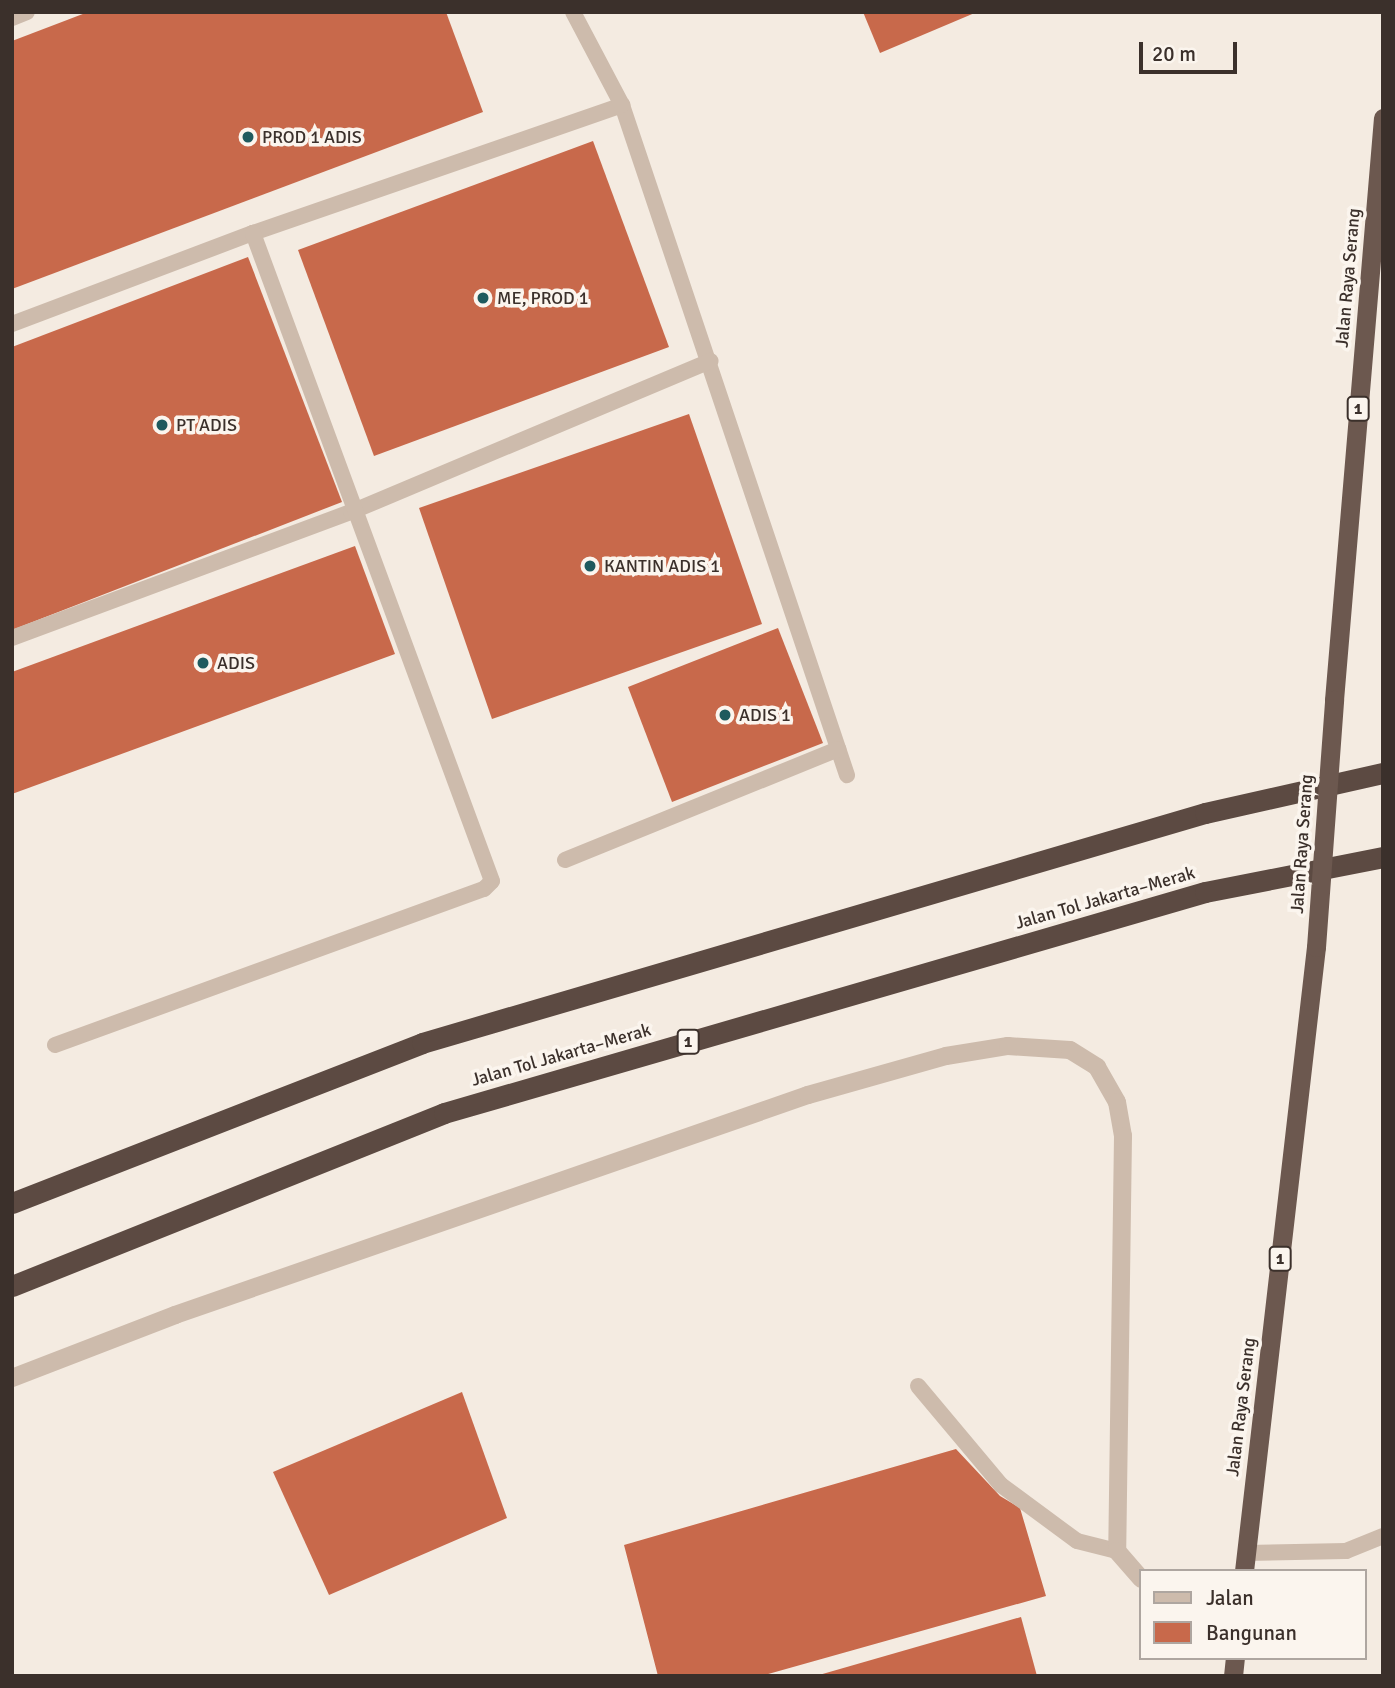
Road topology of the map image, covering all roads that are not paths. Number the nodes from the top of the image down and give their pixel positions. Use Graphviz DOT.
graph roads {
  1 [pos="27,12"];
  2 [pos="573,12"];
  3 [pos="12,18"];
  4 [pos="622,105"];
  5 [pos="1383,118"];
  6 [pos="253,233"];
  7 [pos="12,324"];
  8 [pos="711,361"];
  9 [pos="351,512"];
  10 [pos="12,638"];
  11 [pos="838,749"];
  12 [pos="1383,773"];
  13 [pos="846,775"];
  14 [pos="1383,857"];
  15 [pos="565,860"];
  16 [pos="55,1045"];
  17 [pos="12,1203"];
  18 [pos="12,1286"];
  19 [pos="12,1378"];
  20 [pos="918,1386"];
  21 [pos="1383,1536"];
  22 [pos="1117,1551"];
  23 [pos="1245,1562"];
  24 [pos="1140,1578"];
  1 -- 3 [label="lane"];
  2 -- 4 [label="lane"];
  4 -- 6 [label="lane"];
  4 -- 8 [label="lane"];
  5 -- 23 [label="highway, Jalan Raya Serang / 1, bridge"];
  6 -- 7 [label="lane"];
  6 -- 9 [label="lane"];
  8 -- 9 [label="lane"];
  8 -- 11 [label="lane"];
  9 -- 10 [label="lane"];
  9 -- 16 [label="lane"];
  11 -- 13 [label="lane"];
  11 -- 15 [label="lane"];
  12 -- 17 [label="highway"];
  14 -- 18 [label="highway, Jalan Tol Jakarta–Merak / 1"];
  19 -- 22 [label="street"];
  20 -- 22 [label="lane"];
  21 -- 23 [label="lane"];
  22 -- 24 [label="street"];
}
